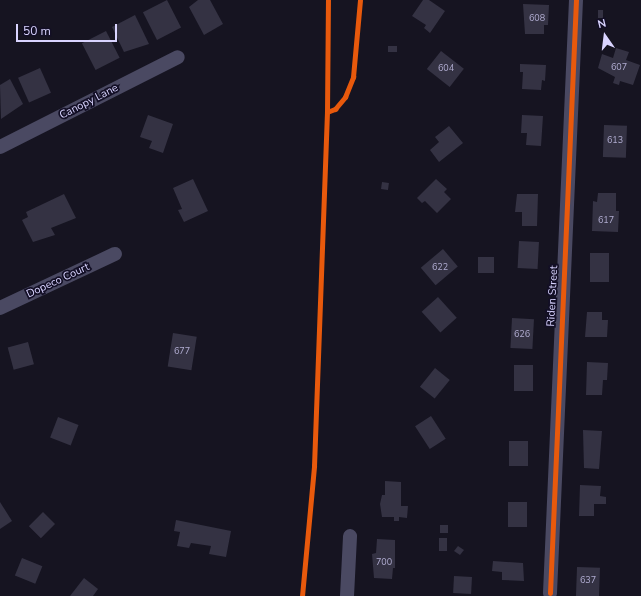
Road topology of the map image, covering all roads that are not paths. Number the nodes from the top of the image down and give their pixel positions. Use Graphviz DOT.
graph roads {
  1 [pos="576,0"];
  2 [pos="178,57"];
  3 [pos="0,147"];
  4 [pos="115,254"];
  5 [pos="0,308"];
  6 [pos="350,536"];
  7 [pos="550,593"];
  8 [pos="347,596"];
  1 -- 7 [label="street, Riden Street"];
  2 -- 3 [label="street, Canopy Lane"];
  4 -- 5 [label="street, Dopeco Court"];
  6 -- 8 [label="street"];
}
